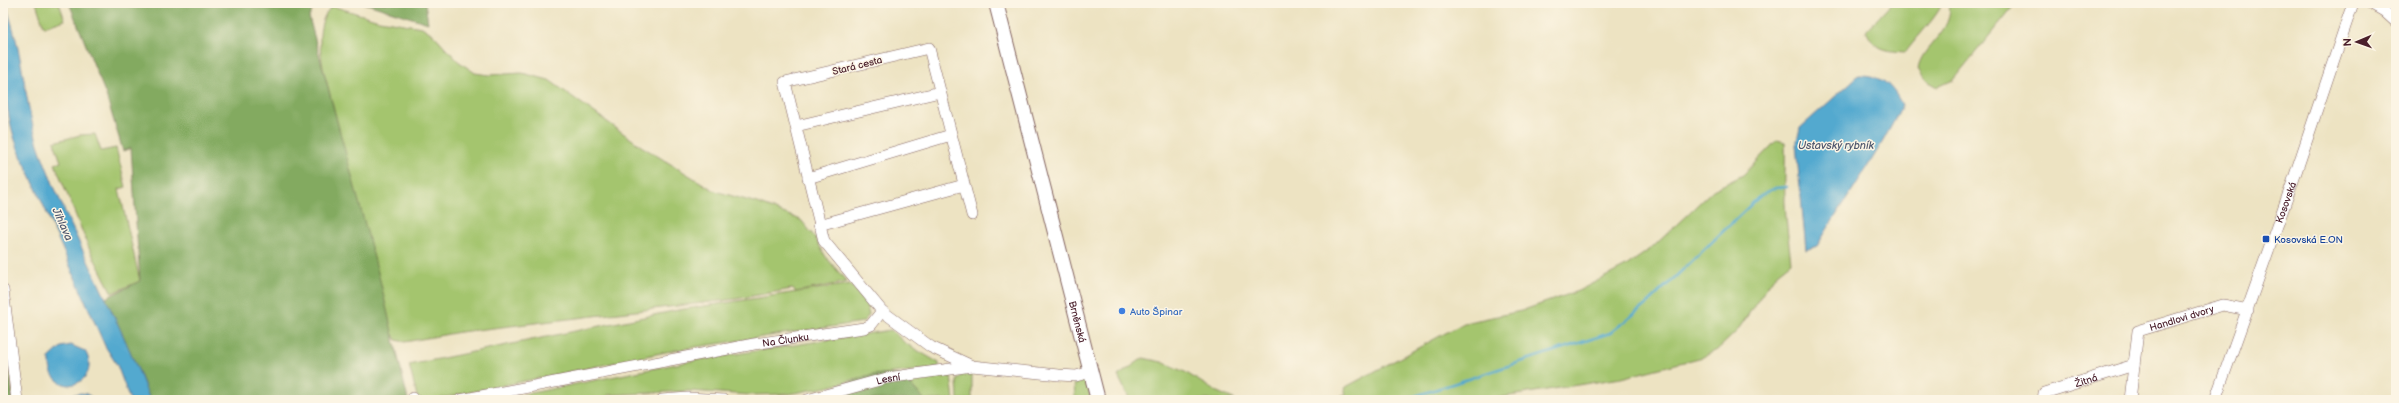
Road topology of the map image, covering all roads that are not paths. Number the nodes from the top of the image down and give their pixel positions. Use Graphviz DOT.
graph roads {
  1 [pos="996,3"];
  2 [pos="2353,3"];
  3 [pos="2370,3"];
  4 [pos="2396,22"];
  5 [pos="940,92"];
  6 [pos="796,126"];
  7 [pos="952,135"];
  8 [pos="808,178"];
  9 [pos="964,186"];
  10 [pos="972,215"];
  11 [pos="819,225"];
  12 [pos="3,290"];
  13 [pos="2248,310"];
  14 [pos="882,311"];
  15 [pos="2134,365"];
  16 [pos="972,366"];
  17 [pos="1091,372"];
  18 [pos="17,400"];
  19 [pos="460,400"];
  20 [pos="662,400"];
  21 [pos="724,400"];
  22 [pos="806,400"];
  23 [pos="1098,400"];
  24 [pos="2043,400"];
  25 [pos="2130,400"];
  26 [pos="2215,400"];
  1 -- 17 [label="main road, Brněnská"];
  2 -- 13 [label="street, Kosovská"];
  3 -- 4 [label="street"];
  5 -- 6 [label="street"];
  5 -- 6 [label="street, Stará cesta"];
  5 -- 7 [label="street, Stará cesta"];
  6 -- 8 [label="street, Stará cesta"];
  7 -- 8 [label="street"];
  7 -- 9 [label="street, Stará cesta"];
  8 -- 11 [label="street, Stará cesta"];
  9 -- 10 [label="street, Stará cesta"];
  9 -- 11 [label="street"];
  11 -- 14 [label="street, Stará cesta"];
  12 -- 18 [label="street"];
  13 -- 15 [label="street, Handlovi dvory"];
  13 -- 26 [label="street, Kosovská"];
  14 -- 16 [label="street"];
  14 -- 19 [label="street, Na Člunku"];
  15 -- 24 [label="street, Žitná"];
  15 -- 25 [label="street"];
  16 -- 17 [label="street"];
  16 -- 22 [label="street, Lesní"];
  17 -- 23 [label="main road, Brněnská"];
  20 -- 21 [label="street"];
}
